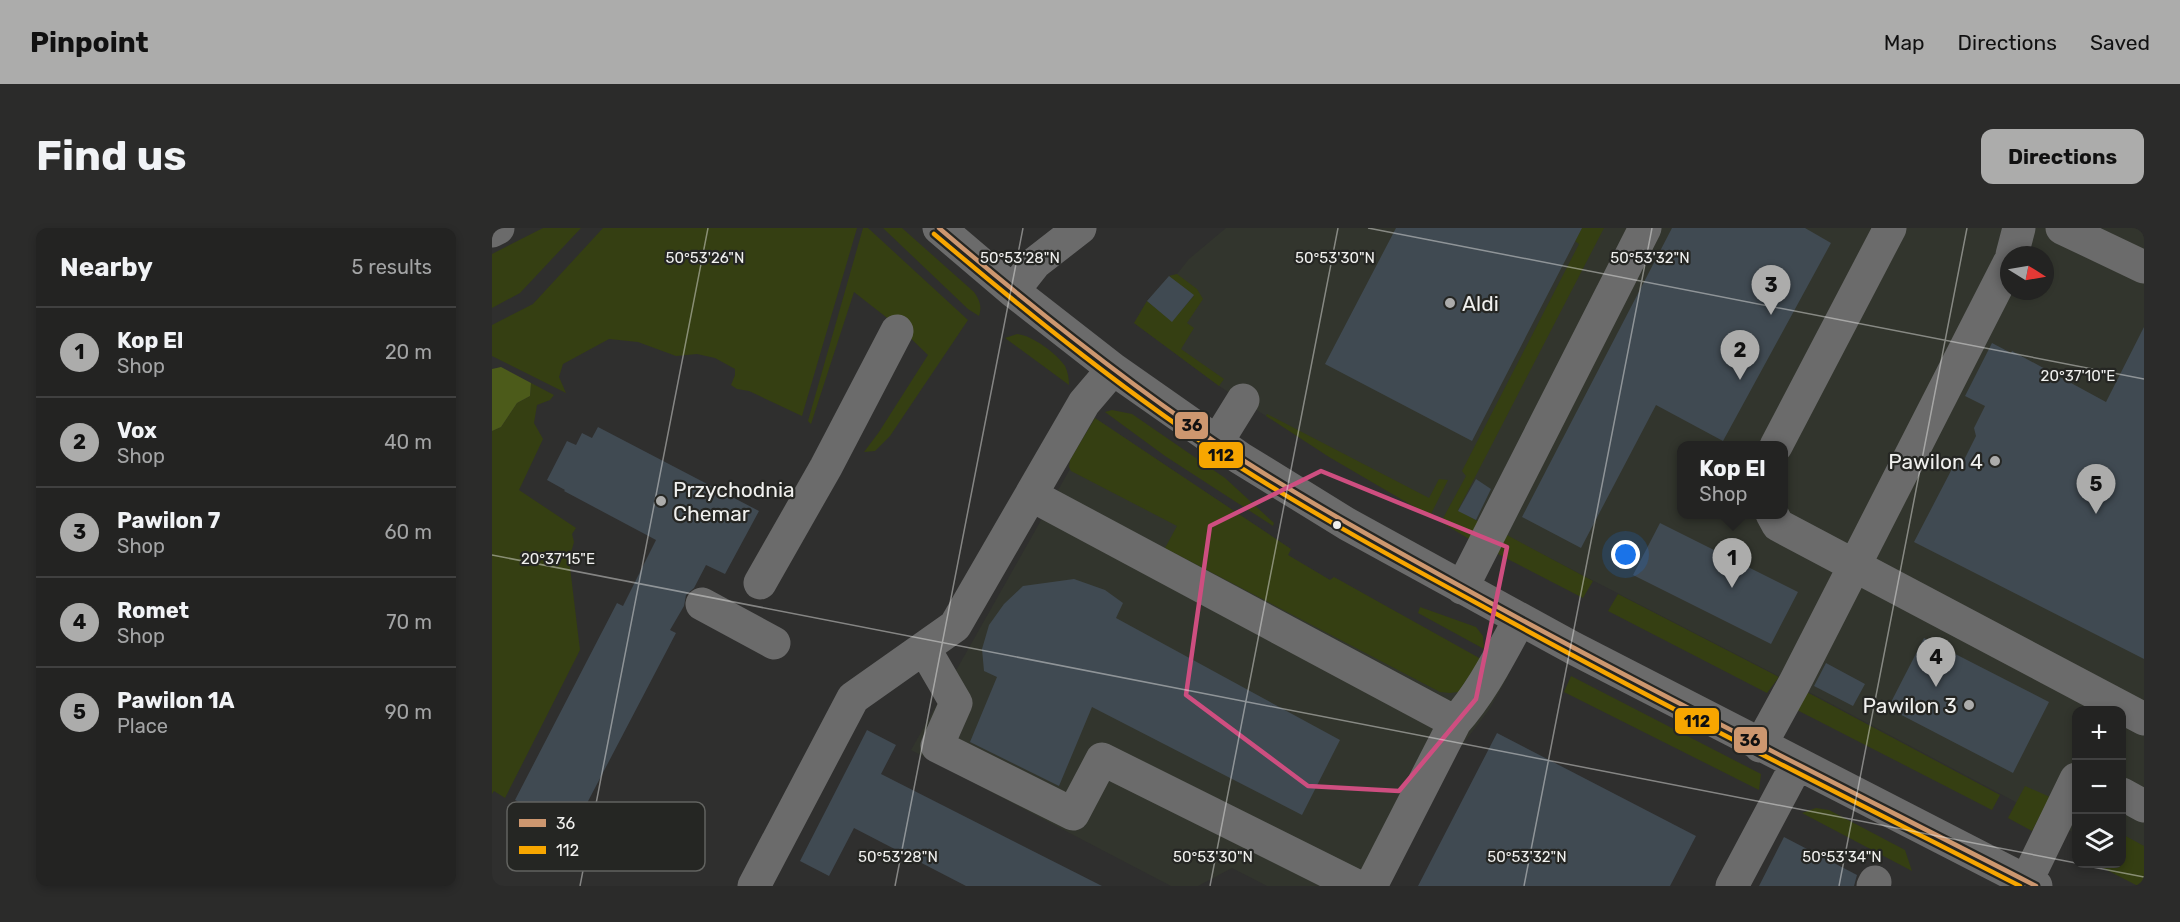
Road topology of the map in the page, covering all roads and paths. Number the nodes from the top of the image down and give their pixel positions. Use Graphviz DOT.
graph roads {
  1 [pos="498,228"];
  2 [pos="939,228"];
  3 [pos="1080,228"];
  4 [pos="1645,228"];
  5 [pos="1890,228"];
  6 [pos="2019,228"];
  7 [pos="2062,228"];
  8 [pos="492,231"];
  9 [pos="2015,246"];
  10 [pos="2144,267"];
  11 [pos="2000,281"];
  12 [pos="1013,291"];
  13 [pos="897,331"];
  14 [pos="1113,369"];
  15 [pos="1243,399"];
  16 [pos="1779,441"];
  17 [pos="1218,442"];
  18 [pos="1031,495"];
  19 [pos="1775,519"];
  20 [pos="1855,564"];
  21 [pos="760,583"];
  22 [pos="1462,588"];
  23 [pos="702,604"];
  24 [pos="1520,619"];
  25 [pos="774,643"];
  26 [pos="924,648"];
  27 [pos="2111,706"];
  28 [pos="2126,712"];
  29 [pos="2144,719"];
  30 [pos="1455,722"];
  31 [pos="1760,746"];
  32 [pos="1797,764"];
  33 [pos="2072,788"];
  34 [pos="2126,797"];
  35 [pos="2144,806"];
  36 [pos="2029,884"];
  37 [pos="754,886"];
  38 [pos="1357,886"];
  39 [pos="1371,886"];
  40 [pos="1732,886"];
  1 -- 8 [label="street"];
  2 -- 12 [label="street"];
  3 -- 12 [label="street"];
  4 -- 22 [label="street"];
  5 -- 16 [label="street"];
  6 -- 9 [label="street"];
  7 -- 10 [label="street"];
  11 -- 20 [label="street"];
  12 -- 14 [label="street"];
  13 -- 21 [label="street"];
  14 -- 17 [label="street"];
  14 -- 18 [label="street"];
  15 -- 17 [label="street"];
  17 -- 22 [label="street"];
  18 -- 26 [label="street"];
  18 -- 30 [label="street"];
  19 -- 20 [label="street"];
  20 -- 27 [label="street"];
  20 -- 31 [label="street"];
  22 -- 24 [label="street"];
  23 -- 25 [label="street"];
  24 -- 30 [label="street"];
  24 -- 31 [label="street"];
  26 -- 37 [label="street"];
  26 -- 38 [label="street"];
  28 -- 29 [label="street"];
  30 -- 39 [label="street"];
  31 -- 32 [label="street"];
  32 -- 36 [label="street"];
  32 -- 40 [label="street"];
  33 -- 36 [label="street"];
  34 -- 35 [label="street"];
}
